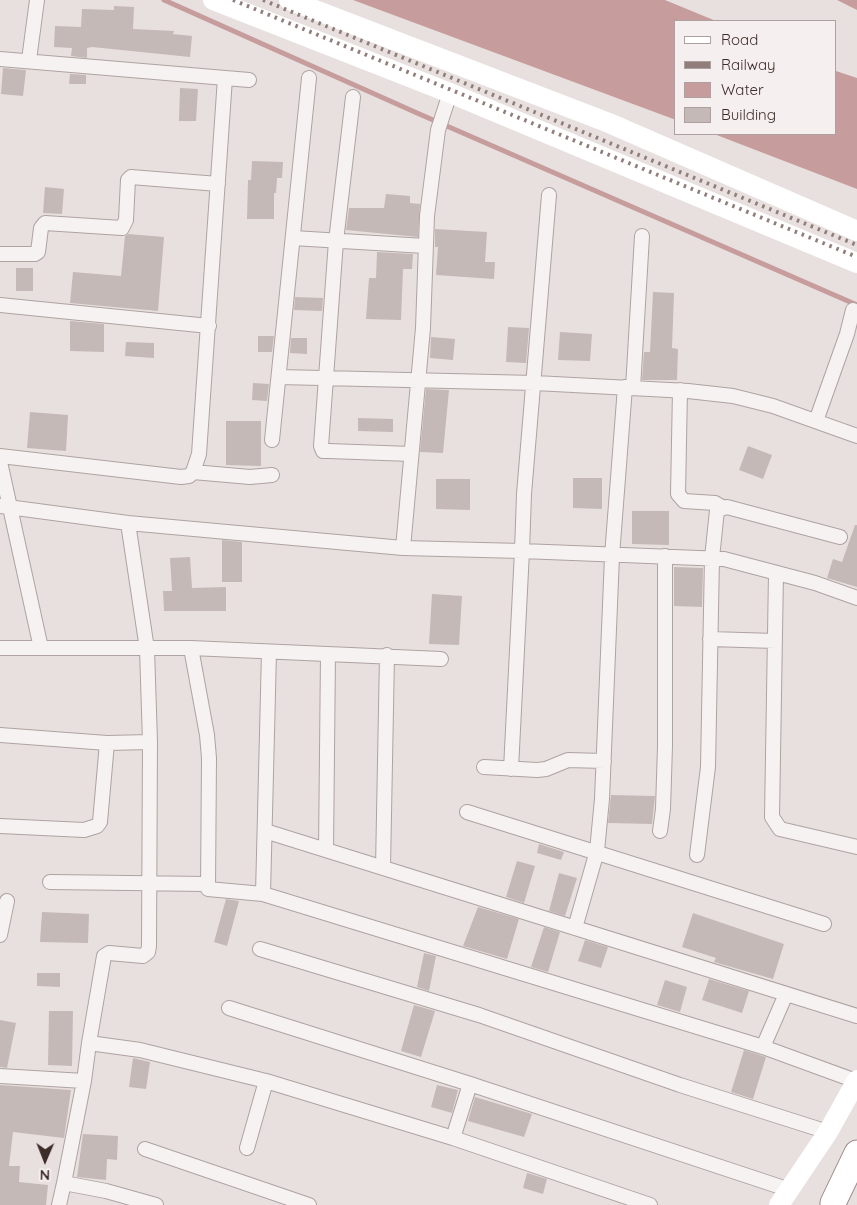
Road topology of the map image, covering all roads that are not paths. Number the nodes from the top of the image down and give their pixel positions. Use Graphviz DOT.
graph roads {
  1 [pos="37,0"];
  2 [pos="213,0"];
  3 [pos="289,0"];
  4 [pos="0,59"];
  5 [pos="29,60"];
  6 [pos="225,78"];
  7 [pos="308,78"];
  8 [pos="249,80"];
  9 [pos="450,94"];
  10 [pos="353,97"];
  11 [pos="218,184"];
  12 [pos="549,194"];
  13 [pos="857,231"];
  14 [pos="642,236"];
  15 [pos="292,238"];
  16 [pos="336,241"];
  17 [pos="425,246"];
  18 [pos="0,254"];
  19 [pos="857,262"];
  20 [pos="0,305"];
  21 [pos="852,310"];
  22 [pos="208,326"];
  23 [pos="279,377"];
  24 [pos="326,378"];
  25 [pos="418,380"];
  26 [pos="535,383"];
  27 [pos="629,388"];
  28 [pos="680,390"];
  29 [pos="816,421"];
  30 [pos="857,436"];
  31 [pos="272,440"];
  32 [pos="411,454"];
  33 [pos="0,456"];
  34 [pos="0,462"];
  35 [pos="193,472"];
  36 [pos="272,475"];
  37 [pos="6,506"];
  38 [pos="722,507"];
  39 [pos="128,523"];
  40 [pos="840,537"];
  41 [pos="402,548"];
  42 [pos="522,551"];
  43 [pos="612,556"];
  44 [pos="666,556"];
  45 [pos="712,558"];
  46 [pos="776,573"];
  47 [pos="857,598"];
  48 [pos="710,639"];
  49 [pos="774,641"];
  50 [pos="0,648"];
  51 [pos="42,648"];
  52 [pos="191,648"];
  53 [pos="146,649"];
  54 [pos="269,652"];
  55 [pos="328,654"];
  56 [pos="387,655"];
  57 [pos="441,659"];
  58 [pos="0,734"];
  59 [pos="150,742"];
  60 [pos="106,743"];
  61 [pos="604,761"];
  62 [pos="484,767"];
  63 [pos="511,768"];
  64 [pos="468,812"];
  65 [pos="0,826"];
  66 [pos="265,831"];
  67 [pos="660,831"];
  68 [pos="857,846"];
  69 [pos="326,850"];
  70 [pos="598,851"];
  71 [pos="698,855"];
  72 [pos="383,868"];
  73 [pos="50,882"];
  74 [pos="149,882"];
  75 [pos="206,884"];
  76 [pos="263,894"];
  77 [pos="7,901"];
  78 [pos="824,924"];
  79 [pos="575,928"];
  80 [pos="0,935"];
  81 [pos="260,949"];
  82 [pos="786,994"];
  83 [pos="230,1008"];
  84 [pos="857,1016"];
  85 [pos="88,1043"];
  86 [pos="763,1047"];
  87 [pos="0,1076"];
  88 [pos="857,1080"];
  89 [pos="84,1081"];
  90 [pos="266,1081"];
  91 [pos="470,1084"];
  92 [pos="828,1132"];
  93 [pos="453,1138"];
  94 [pos="247,1148"];
  95 [pos="144,1149"];
  96 [pos="857,1153"];
  97 [pos="857,1172"];
  98 [pos="64,1183"];
  99 [pos="785,1198"];
  100 [pos="832,1204"];
  101 [pos="59,1205"];
  102 [pos="156,1205"];
  103 [pos="309,1205"];
  104 [pos="650,1205"];
  1 -- 5 [label="street"];
  2 -- 9 [label="main road"];
  3 -- 13 [label="main road"];
  4 -- 5 [label="street"];
  5 -- 6 [label="street"];
  6 -- 8 [label="street"];
  6 -- 11 [label="street"];
  7 -- 15 [label="street"];
  9 -- 17 [label="street"];
  9 -- 19 [label="main road"];
  10 -- 16 [label="street"];
  11 -- 18 [label="street"];
  11 -- 22 [label="street"];
  12 -- 26 [label="street"];
  14 -- 27 [label="street"];
  15 -- 16 [label="street"];
  15 -- 23 [label="street"];
  16 -- 17 [label="street"];
  16 -- 24 [label="street"];
  17 -- 25 [label="street"];
  20 -- 22 [label="street"];
  21 -- 29 [label="street"];
  22 -- 35 [label="street"];
  23 -- 24 [label="street"];
  23 -- 31 [label="street"];
  24 -- 25 [label="street"];
  24 -- 32 [label="street"];
  25 -- 26 [label="street"];
  25 -- 32 [label="street"];
  26 -- 27 [label="street"];
  26 -- 42 [label="street"];
  27 -- 28 [label="street"];
  27 -- 43 [label="street"];
  28 -- 29 [label="street"];
  28 -- 38 [label="street"];
  29 -- 30 [label="street"];
  32 -- 41 [label="street"];
  33 -- 35 [label="street"];
  34 -- 37 [label="street"];
  35 -- 36 [label="street"];
  37 -- 39 [label="street"];
  37 -- 51 [label="street"];
  38 -- 40 [label="street"];
  38 -- 45 [label="street"];
  39 -- 41 [label="street"];
  39 -- 53 [label="street"];
  41 -- 42 [label="street"];
  42 -- 43 [label="street"];
  42 -- 63 [label="street"];
  43 -- 44 [label="street"];
  43 -- 61 [label="street"];
  44 -- 45 [label="street"];
  44 -- 67 [label="street"];
  45 -- 46 [label="street"];
  45 -- 48 [label="street"];
  46 -- 47 [label="street"];
  46 -- 49 [label="street"];
  48 -- 49 [label="street"];
  48 -- 71 [label="street"];
  49 -- 68 [label="street"];
  50 -- 51 [label="street"];
  51 -- 53 [label="street"];
  52 -- 53 [label="street"];
  52 -- 54 [label="street"];
  52 -- 75 [label="street"];
  53 -- 59 [label="street"];
  54 -- 55 [label="street"];
  54 -- 66 [label="street"];
  55 -- 56 [label="street"];
  55 -- 69 [label="street"];
  56 -- 57 [label="street"];
  56 -- 72 [label="street"];
  58 -- 60 [label="street"];
  59 -- 60 [label="street"];
  59 -- 74 [label="street"];
  60 -- 65 [label="street"];
  61 -- 63 [label="street"];
  61 -- 70 [label="street"];
  62 -- 63 [label="street"];
  64 -- 70 [label="street"];
  66 -- 69 [label="street"];
  66 -- 76 [label="street"];
  69 -- 72 [label="street"];
  70 -- 78 [label="street"];
  70 -- 79 [label="street"];
  72 -- 79 [label="street"];
  73 -- 74 [label="street"];
  74 -- 75 [label="street"];
  74 -- 85 [label="street"];
  75 -- 76 [label="street"];
  76 -- 86 [label="street"];
  77 -- 80 [label="street"];
  79 -- 82 [label="street"];
  81 -- 92 [label="street"];
  82 -- 84 [label="street"];
  82 -- 86 [label="street"];
  83 -- 91 [label="street"];
  85 -- 89 [label="street"];
  85 -- 90 [label="street"];
  86 -- 88 [label="street"];
  87 -- 89 [label="street"];
  88 -- 92 [label="main road"];
  89 -- 98 [label="street"];
  90 -- 93 [label="street"];
  90 -- 94 [label="street"];
  91 -- 93 [label="street"];
  91 -- 99 [label="street"];
  92 -- 99 [label="main road"];
  93 -- 104 [label="street"];
  95 -- 103 [label="street"];
  96 -- 100 [label="highway"];
  97 -- 100 [label="main road"];
  98 -- 101 [label="street"];
  98 -- 102 [label="street"];
}
